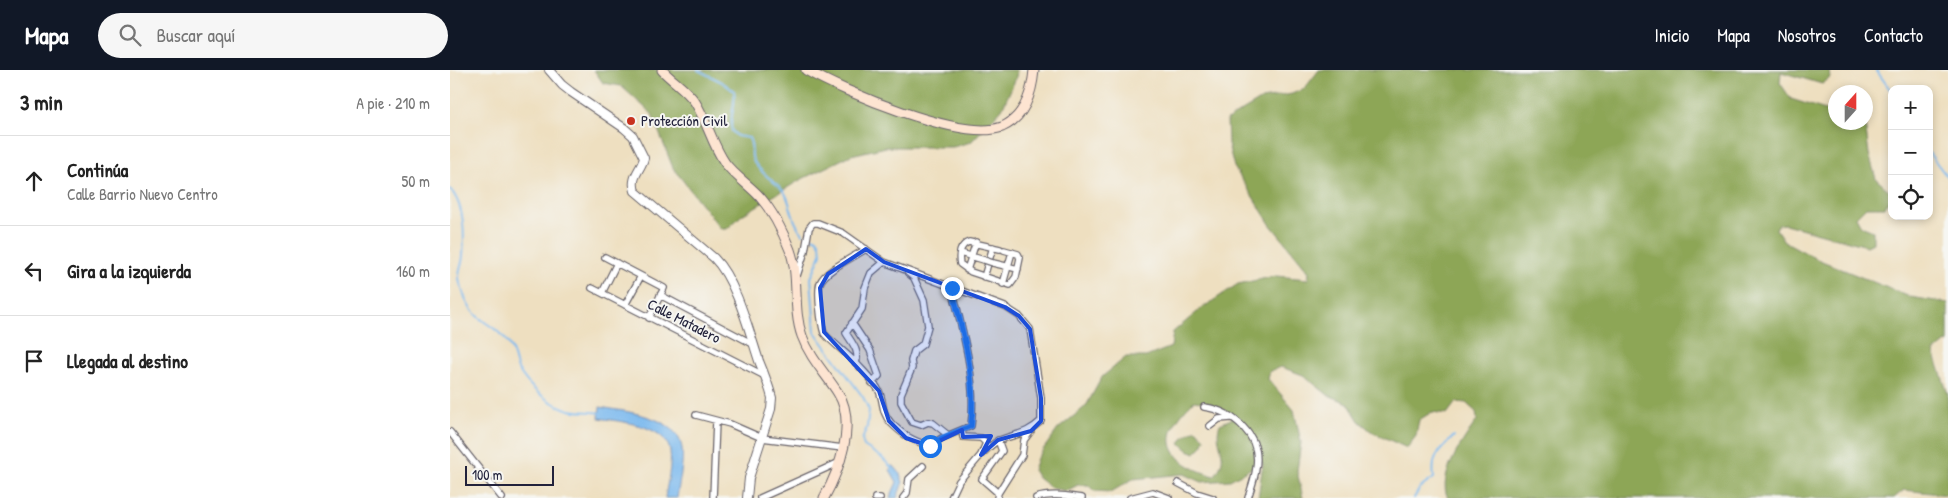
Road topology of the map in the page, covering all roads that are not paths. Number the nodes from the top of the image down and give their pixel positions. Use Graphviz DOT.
graph roads {
  1 [pos="549,70"];
  2 [pos="662,70"];
  3 [pos="806,70"];
  4 [pos="1034,70"];
  5 [pos="976,242"];
  6 [pos="993,246"];
  7 [pos="866,249"];
  8 [pos="1012,252"];
  9 [pos="960,253"];
  10 [pos="971,256"];
  11 [pos="605,257"];
  12 [pos="884,262"];
  13 [pos="617,263"];
  14 [pos="1007,267"];
  15 [pos="900,268"];
  16 [pos="967,270"];
  17 [pos="1018,270"];
  18 [pos="641,276"];
  19 [pos="984,277"];
  20 [pos="796,281"];
  21 [pos="1003,284"];
  22 [pos="592,288"];
  23 [pos="952,288"];
  24 [pos="602,293"];
  25 [pos="660,296"];
  26 [pos="625,305"];
  27 [pos="649,318"];
  28 [pos="852,324"];
  29 [pos="754,344"];
  30 [pos="856,363"];
  31 [pos="764,376"];
  32 [pos="872,383"];
  33 [pos="1204,407"];
  34 [pos="696,415"];
  35 [pos="1233,418"];
  36 [pos="716,421"];
  37 [pos="1210,426"];
  38 [pos="962,430"];
  39 [pos="1031,431"];
  40 [pos="450,432"];
  41 [pos="948,435"];
  42 [pos="762,438"];
  43 [pos="998,440"];
  44 [pos="843,448"];
  45 [pos="980,455"];
  46 [pos="841,462"];
  47 [pos="923,466"];
  48 [pos="1178,484"];
  49 [pos="997,495"];
  50 [pos="502,498"];
  51 [pos="713,498"];
  52 [pos="747,498"];
  53 [pos="760,498"];
  54 [pos="824,498"];
  55 [pos="875,498"];
  56 [pos="880,498"];
  57 [pos="903,498"];
  58 [pos="951,498"];
  59 [pos="1036,498"];
  60 [pos="1082,498"];
  61 [pos="1130,498"];
  62 [pos="1169,498"];
  63 [pos="1214,498"];
  64 [pos="1248,498"];
  1 -- 29 [label="street"];
  2 -- 20 [label="main road"];
  3 -- 4 [label="main road"];
  5 -- 6 [label="street"];
  5 -- 9 [label="street"];
  5 -- 10 [label="street"];
  6 -- 8 [label="street"];
  6 -- 19 [label="street"];
  7 -- 12 [label="street"];
  7 -- 20 [label="street"];
  7 -- 30 [label="street"];
  8 -- 14 [label="street"];
  8 -- 17 [label="street"];
  9 -- 10 [label="street"];
  9 -- 16 [label="street"];
  10 -- 14 [label="street, bridge"];
  10 -- 16 [label="street"];
  11 -- 13 [label="street"];
  12 -- 15 [label="street"];
  12 -- 28 [label="street"];
  13 -- 18 [label="street"];
  13 -- 24 [label="street"];
  14 -- 17 [label="street"];
  14 -- 21 [label="street"];
  15 -- 23 [label="street"];
  15 -- 41 [label="street"];
  16 -- 19 [label="street"];
  17 -- 21 [label="street"];
  18 -- 25 [label="street"];
  18 -- 26 [label="street"];
  19 -- 21 [label="street"];
  20 -- 44 [label="main road"];
  22 -- 24 [label="street, Calle Matadero"];
  23 -- 38 [label="street"];
  23 -- 39 [label="street"];
  24 -- 26 [label="street, Calle Matadero"];
  25 -- 27 [label="street"];
  25 -- 29 [label="street"];
  26 -- 27 [label="street, Calle Matadero"];
  27 -- 31 [label="street, Calle Matadero"];
  28 -- 30 [label="street"];
  28 -- 32 [label="street"];
  29 -- 31 [label="street"];
  30 -- 32 [label="street"];
  31 -- 42 [label="street"];
  32 -- 41 [label="street"];
  33 -- 35 [label="street"];
  34 -- 36 [label="street"];
  35 -- 37 [label="street"];
  35 -- 64 [label="street"];
  36 -- 42 [label="street"];
  36 -- 51 [label="street"];
  38 -- 41 [label="street"];
  38 -- 45 [label="street"];
  39 -- 43 [label="street"];
  39 -- 49 [label="street"];
  40 -- 50 [label="street"];
  42 -- 44 [label="street"];
  42 -- 52 [label="street"];
  43 -- 45 [label="street"];
  43 -- 49 [label="street"];
  44 -- 46 [label="main road"];
  45 -- 58 [label="street"];
  46 -- 53 [label="street"];
  46 -- 54 [label="main road"];
  47 -- 57 [label="street"];
  48 -- 63 [label="street"];
  55 -- 56 [label="street"];
  59 -- 60 [label="street"];
  61 -- 62 [label="street"];
}
